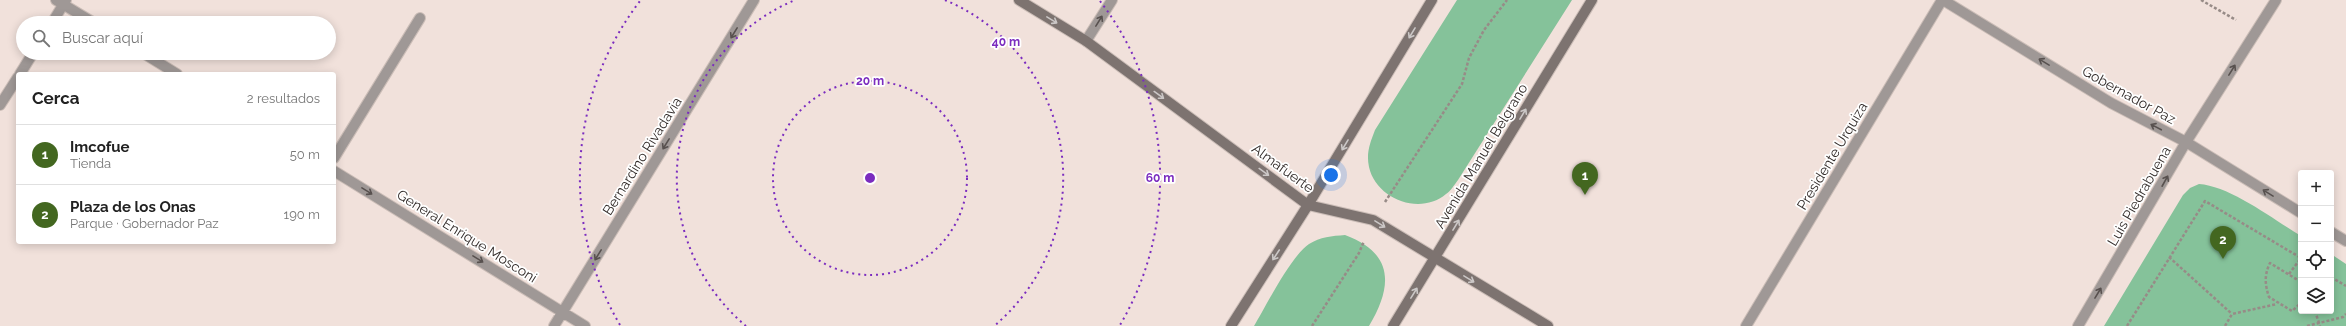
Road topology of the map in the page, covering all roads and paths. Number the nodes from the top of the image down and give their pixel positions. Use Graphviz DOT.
graph roads {
  1 [pos="754,0"];
  2 [pos="1019,0"];
  3 [pos="1112,0"];
  4 [pos="1432,0"];
  5 [pos="1507,0"];
  6 [pos="1592,0"];
  7 [pos="1943,0"];
  8 [pos="2201,0"];
  9 [pos="2276,0"];
  10 [pos="62,1"];
  11 [pos="55,16"];
  12 [pos="84,16"];
  13 [pos="420,18"];
  14 [pos="2256,32"];
  15 [pos="1086,41"];
  16 [pos="29,60"];
  17 [pos="154,60"];
  18 [pos="21,72"];
  19 [pos="174,72"];
  20 [pos="16,80"];
  21 [pos="0,105"];
  22 [pos="2186,142"];
  23 [pos="336,155"];
  24 [pos="336,171"];
  25 [pos="1308,205"];
  26 [pos="2298,211"];
  27 [pos="1373,220"];
  28 [pos="2334,234"];
  29 [pos="2346,241"];
  30 [pos="2298,256"];
  31 [pos="2168,258"];
  32 [pos="1435,259"];
  33 [pos="2298,262"];
  34 [pos="2289,274"];
  35 [pos="2334,278"];
  36 [pos="2298,280"];
  37 [pos="2346,286"];
  38 [pos="2278,304"];
  39 [pos="2298,306"];
  40 [pos="563,311"];
  41 [pos="2232,314"];
  42 [pos="2316,314"];
  43 [pos="2346,314"];
  44 [pos="2319,324"];
  45 [pos="554,326"];
  46 [pos="585,326"];
  47 [pos="1231,326"];
  48 [pos="1312,326"];
  49 [pos="1393,326"];
  50 [pos="1548,326"];
  51 [pos="1746,326"];
  52 [pos="2078,326"];
  53 [pos="2127,326"];
  54 [pos="2225,326"];
  55 [pos="2307,326"];
  1 -- 40 [label="street, Bernardino Rivadavia, one-way"];
  2 -- 15 [label="main road, Almafuerte, one-way"];
  15 -- 3 [label="street, one-way"];
  4 -- 25 [label="main road, one-way"];
  5 -- 27 [label="path"];
  32 -- 6 [label="main road, Avenida Manuel Belgrano, one-way"];
  22 -- 7 [label="street, Gobernador Paz, one-way"];
  7 -- 51 [label="street, Presidente Urquiza"];
  8 -- 14 [label="path"];
  9 -- 14 [label="street, Luis Piedrabuena"];
  10 -- 11 [label="street"];
  10 -- 12 [label="street"];
  13 -- 23 [label="street"];
  22 -- 14 [label="street, Luis Piedrabuena, one-way"];
  15 -- 25 [label="main road, Almafuerte, one-way"];
  16 -- 18 [label="street"];
  17 -- 19 [label="street"];
  20 -- 21 [label="street"];
  26 -- 22 [label="street, Gobernador Paz, one-way"];
  52 -- 22 [label="street, Luis Piedrabuena, one-way"];
  24 -- 40 [label="street, General Enrique Mosconi, one-way"];
  25 -- 27 [label="main road, Almafuerte"];
  25 -- 47 [label="main road, one-way"];
  27 -- 32 [label="main road, Almafuerte, one-way"];
  27 -- 48 [label="path"];
  28 -- 29 [label="street"];
  30 -- 31 [label="path"];
  31 -- 41 [label="path"];
  31 -- 53 [label="path"];
  49 -- 32 [label="main road, Avenida Manuel Belgrano, one-way"];
  32 -- 50 [label="main road, Almafuerte, one-way"];
  33 -- 34 [label="path"];
  34 -- 36 [label="path"];
  34 -- 38 [label="path"];
  35 -- 37 [label="path"];
  38 -- 39 [label="path"];
  38 -- 41 [label="path"];
  40 -- 45 [label="street, Bernardino Rivadavia"];
  40 -- 46 [label="street, General Enrique Mosconi"];
  41 -- 54 [label="path"];
  42 -- 44 [label="path"];
  43 -- 44 [label="path"];
  44 -- 55 [label="path"];
}
